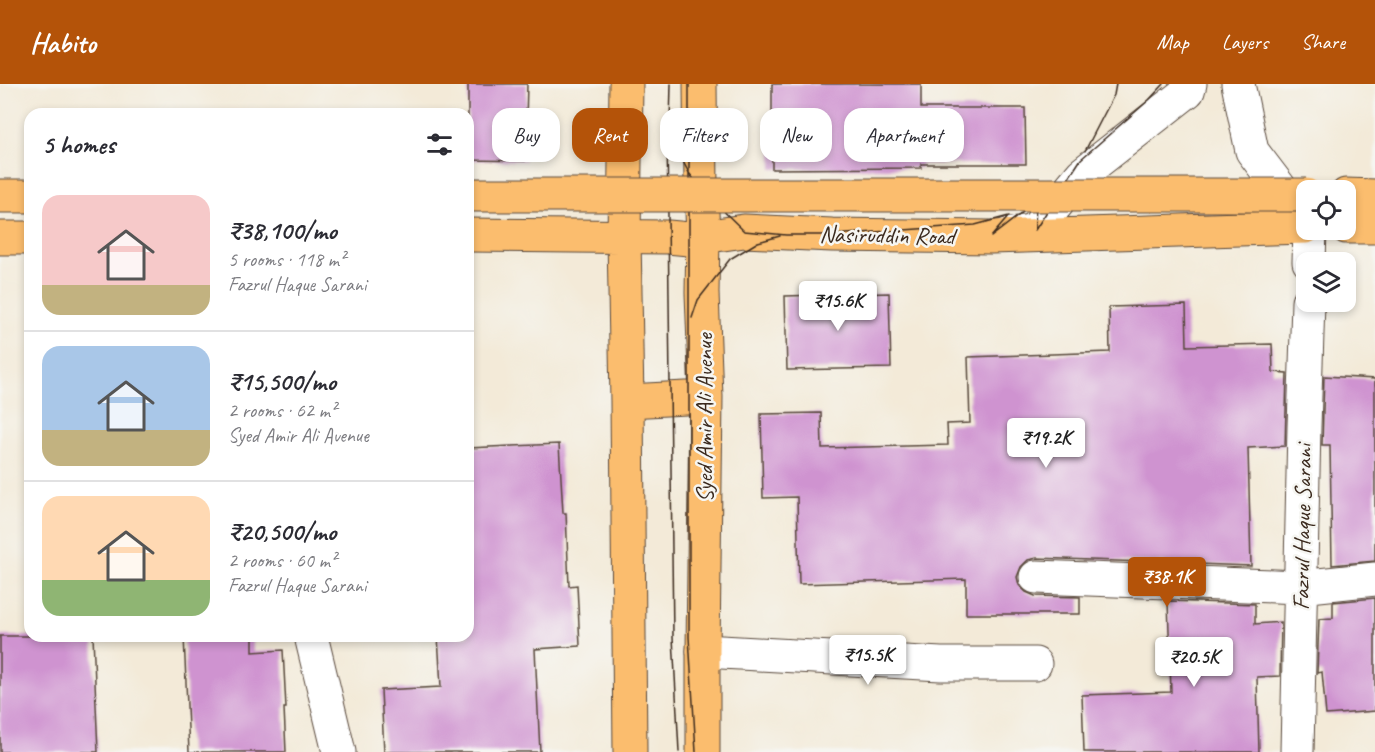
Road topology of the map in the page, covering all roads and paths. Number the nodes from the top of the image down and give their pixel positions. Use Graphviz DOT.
graph roads {
  1 [pos="626,84"];
  2 [pos="700,84"];
  3 [pos="1190,84"];
  4 [pos="1238,84"];
  5 [pos="474,195"];
  6 [pos="1296,195"];
  7 [pos="1356,195"];
  8 [pos="0,196"];
  9 [pos="24,196"];
  10 [pos="1375,196"];
  11 [pos="1296,209"];
  12 [pos="1356,227"];
  13 [pos="1375,227"];
  14 [pos="1296,229"];
  15 [pos="474,235"];
  16 [pos="24,237"];
  17 [pos="624,237"];
  18 [pos="703,237"];
  19 [pos="991,237"];
  20 [pos="0,238"];
  21 [pos="1308,312"];
  22 [pos="706,397"];
  23 [pos="627,401"];
  24 [pos="1036,577"];
  25 [pos="1375,579"];
  26 [pos="1300,587"];
  27 [pos="312,642"];
  28 [pos="703,651"];
  29 [pos="1035,664"];
  30 [pos="339,752"];
  31 [pos="630,752"];
  32 [pos="703,752"];
  33 [pos="1297,752"];
  1 -- 17 [label="main road"];
  2 -- 18 [label="main road, Syed Amir Ali Avenue"];
  3 -- 19 [label="street"];
  4 -- 11 [label="street"];
  5 -- 6 [label="main road, bridge"];
  7 -- 10 [label="main road"];
  8 -- 9 [label="main road"];
  12 -- 13 [label="main road"];
  14 -- 19 [label="main road, Nasiruddin Road"];
  15 -- 17 [label="main road, Nasiruddin Road"];
  16 -- 20 [label="main road"];
  17 -- 18 [label="main road, Nasiruddin Road"];
  17 -- 23 [label="main road"];
  18 -- 19 [label="main road, Nasiruddin Road"];
  18 -- 22 [label="main road, Syed Amir Ali Avenue"];
  21 -- 26 [label="street, Fazrul Haque Sarani"];
  22 -- 23 [label="main road"];
  22 -- 28 [label="main road, Syed Amir Ali Avenue"];
  23 -- 31 [label="main road"];
  24 -- 26 [label="street"];
  25 -- 26 [label="street"];
  26 -- 33 [label="street, Fazrul Haque Sarani"];
  27 -- 30 [label="street"];
  28 -- 29 [label="street"];
  28 -- 32 [label="main road, Syed Amir Ali Avenue"];
}
